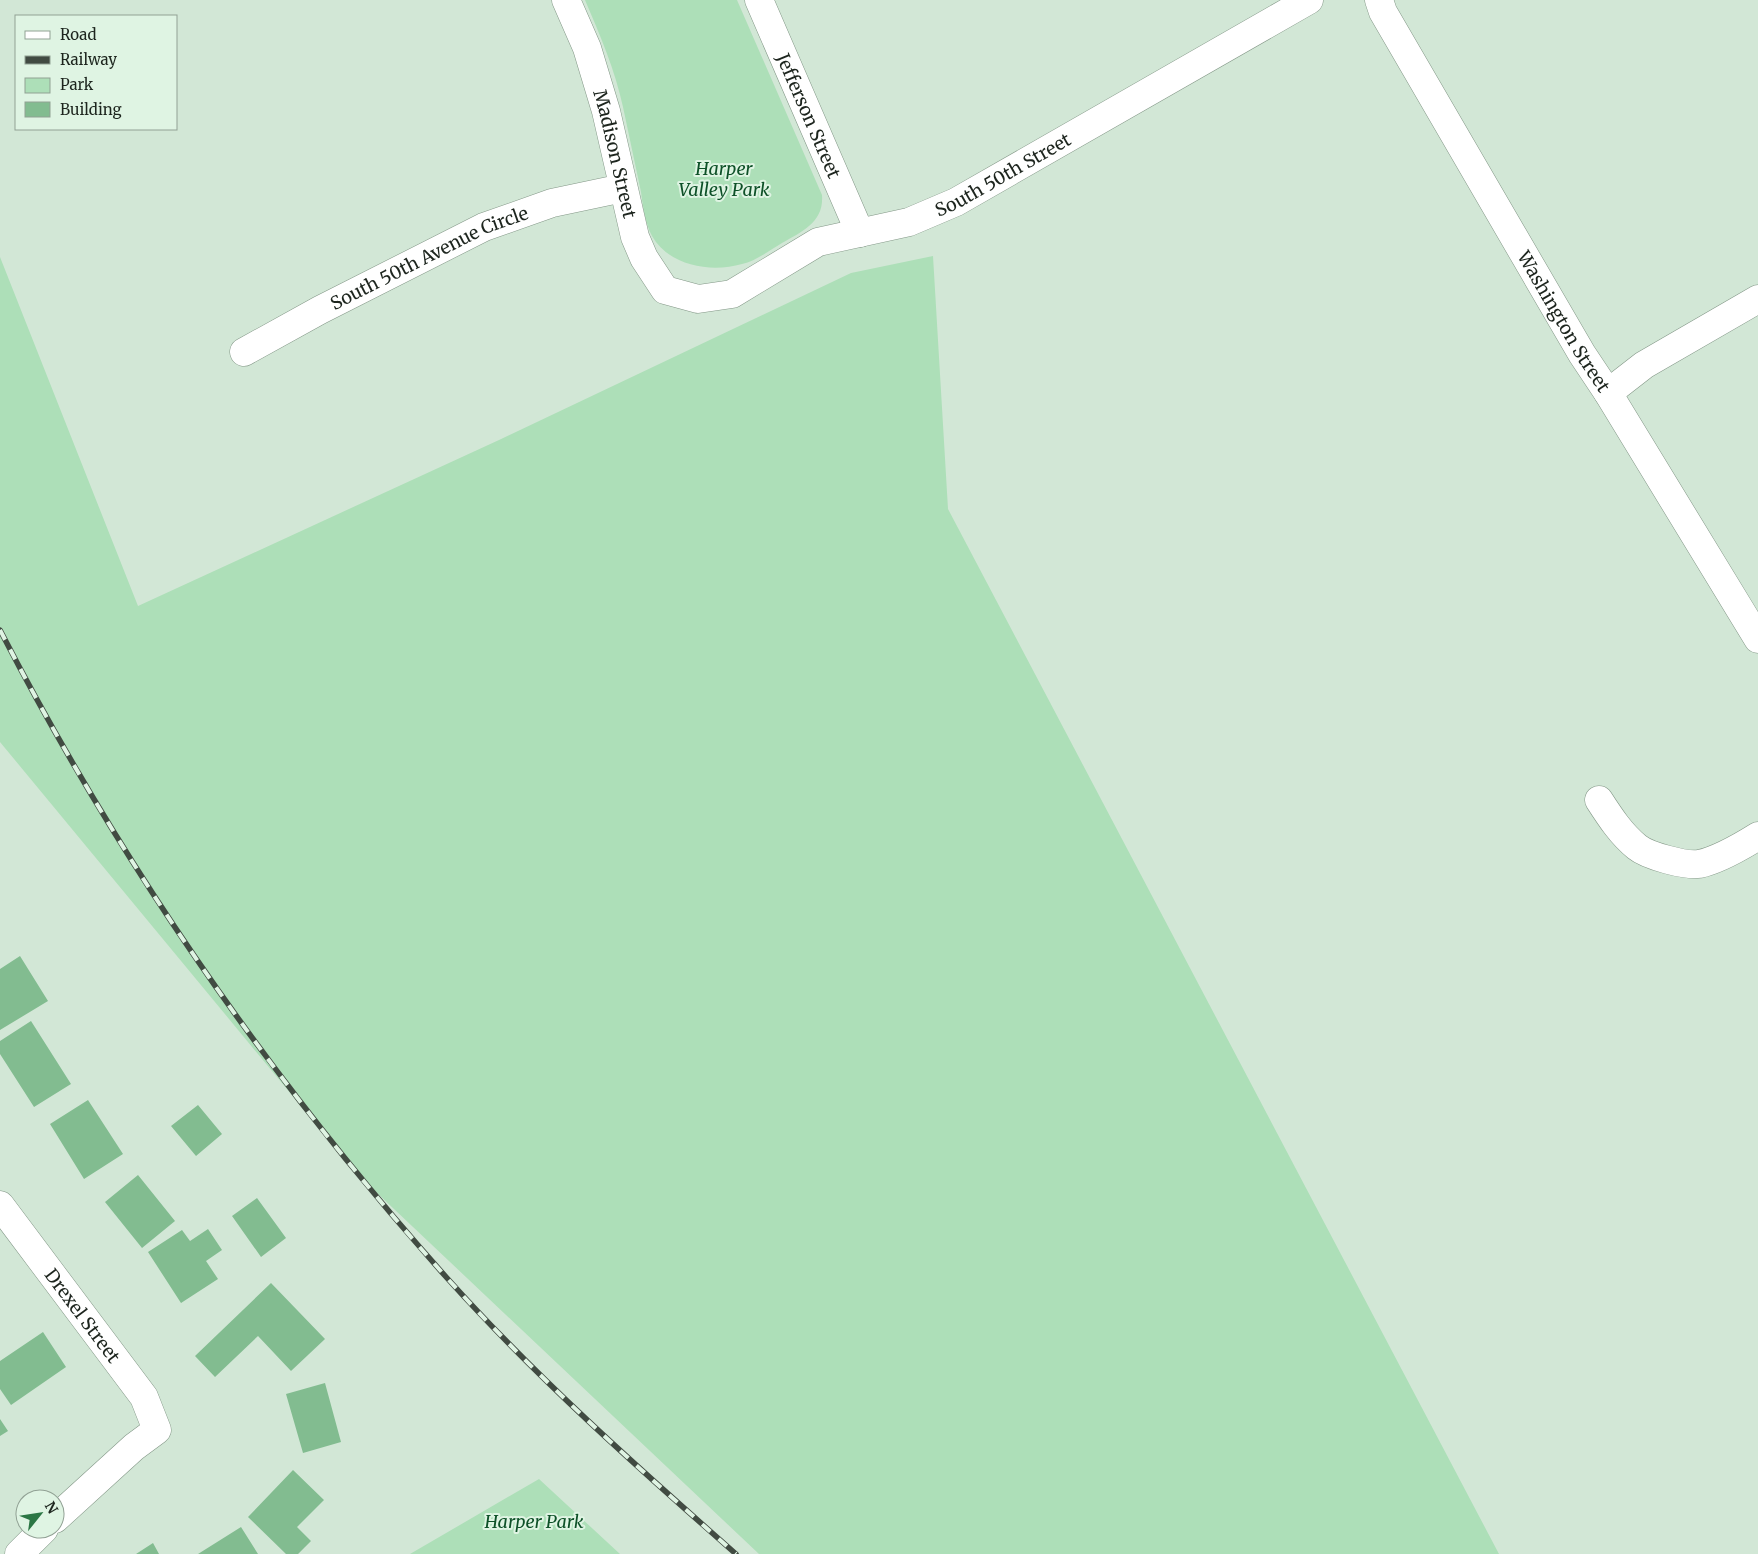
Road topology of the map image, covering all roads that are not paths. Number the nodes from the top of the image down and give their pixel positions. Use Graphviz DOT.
graph roads {
  1 [pos="566,0"];
  2 [pos="758,0"];
  3 [pos="1309,0"];
  4 [pos="1379,0"];
  5 [pos="623,188"];
  6 [pos="860,232"];
  7 [pos="680,294"];
  8 [pos="1758,299"];
  9 [pos="244,352"];
  10 [pos="1608,392"];
  11 [pos="1758,639"];
  12 [pos="1599,800"];
  13 [pos="1758,836"];
  14 [pos="0,1204"];
  15 [pos="65,1510"];
  16 [pos="34,1539"];
  17 [pos="19,1554"];
  1 -- 5 [label="street, Madison Street"];
  2 -- 6 [label="street, Jefferson Street"];
  3 -- 6 [label="street, South 50th Street"];
  4 -- 10 [label="street, Washington Street"];
  5 -- 7 [label="street, Madison Street"];
  5 -- 9 [label="street, South 50th Avenue Circle"];
  6 -- 7 [label="street, South 50th Street"];
  8 -- 10 [label="street"];
  10 -- 11 [label="street, Washington Street"];
  12 -- 13 [label="street"];
  14 -- 15 [label="street, Drexel Street"];
  16 -- 17 [label="street"];
}
